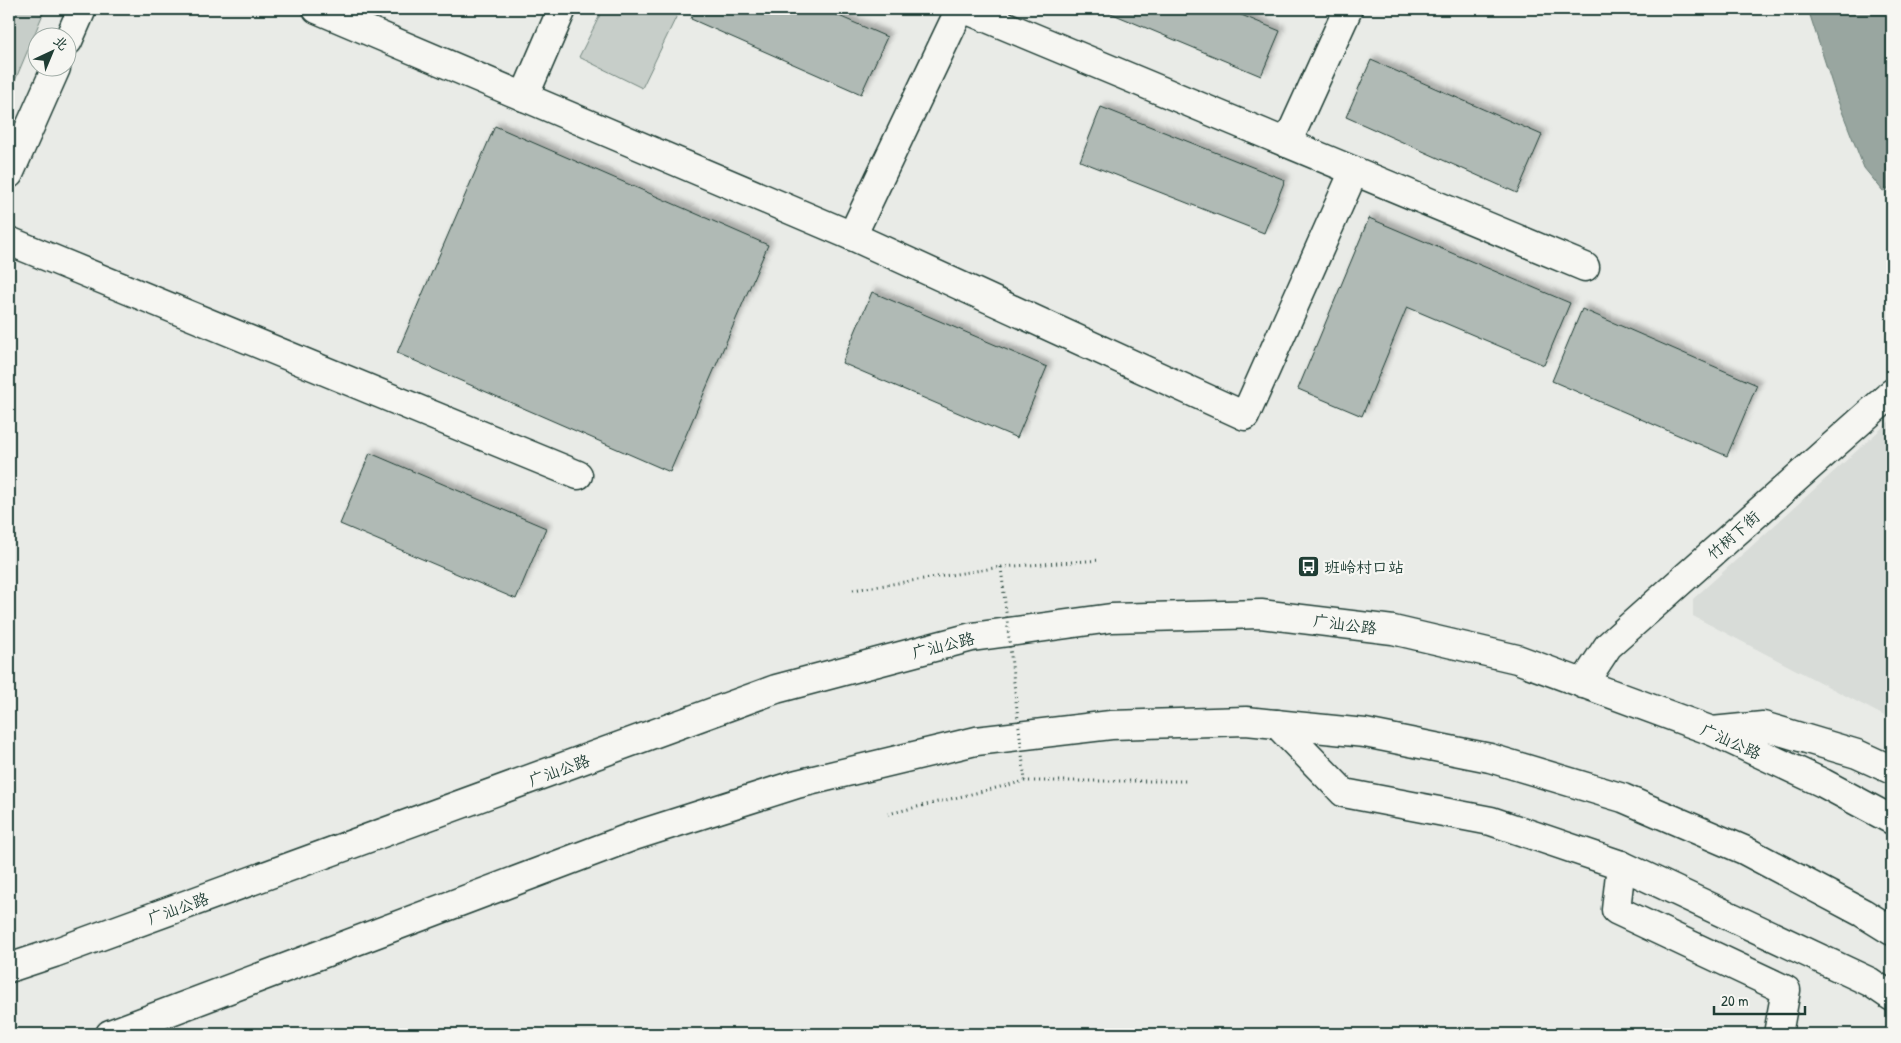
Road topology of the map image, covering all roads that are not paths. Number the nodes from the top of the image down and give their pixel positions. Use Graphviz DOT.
graph roads {
  1 [pos="82,9"];
  2 [pos="317,9"];
  3 [pos="562,9"];
  4 [pos="960,9"];
  5 [pos="965,9"];
  6 [pos="1348,9"];
  7 [pos="74,28"];
  8 [pos="52,78"];
  9 [pos="524,97"];
  10 [pos="1287,143"];
  11 [pos="1354,171"];
  12 [pos="9,174"];
  13 [pos="852,236"];
  14 [pos="9,241"];
  15 [pos="1585,267"];
  16 [pos="1892,393"];
  17 [pos="578,475"];
  18 [pos="1583,684"];
  19 [pos="1277,724"];
  20 [pos="1712,732"];
  21 [pos="1892,770"];
  22 [pos="1892,820"];
  23 [pos="1621,865"];
  24 [pos="1892,932"];
  25 [pos="9,968"];
  26 [pos="1892,997"];
  27 [pos="110,1034"];
  28 [pos="1778,1034"];
  1 -- 7 [label="main road"];
  2 -- 9 [label="main road"];
  3 -- 9 [label="main road"];
  4 -- 13 [label="main road"];
  5 -- 10 [label="main road"];
  6 -- 10 [label="main road"];
  8 -- 12 [label="main road"];
  9 -- 13 [label="main road"];
  10 -- 11 [label="main road"];
  11 -- 13 [label="main road"];
  11 -- 15 [label="main road"];
  14 -- 17 [label="main road"];
  16 -- 18 [label="main road, 竹树下街"];
  18 -- 20 [label="main road, 广汕公路"];
  18 -- 25 [label="main road, 广汕公路"];
  19 -- 23 [label="main road"];
  19 -- 24 [label="main road"];
  19 -- 27 [label="main road"];
  20 -- 21 [label="main road"];
  20 -- 22 [label="main road, 广汕公路"];
  23 -- 26 [label="main road"];
  23 -- 28 [label="main road"];
}
